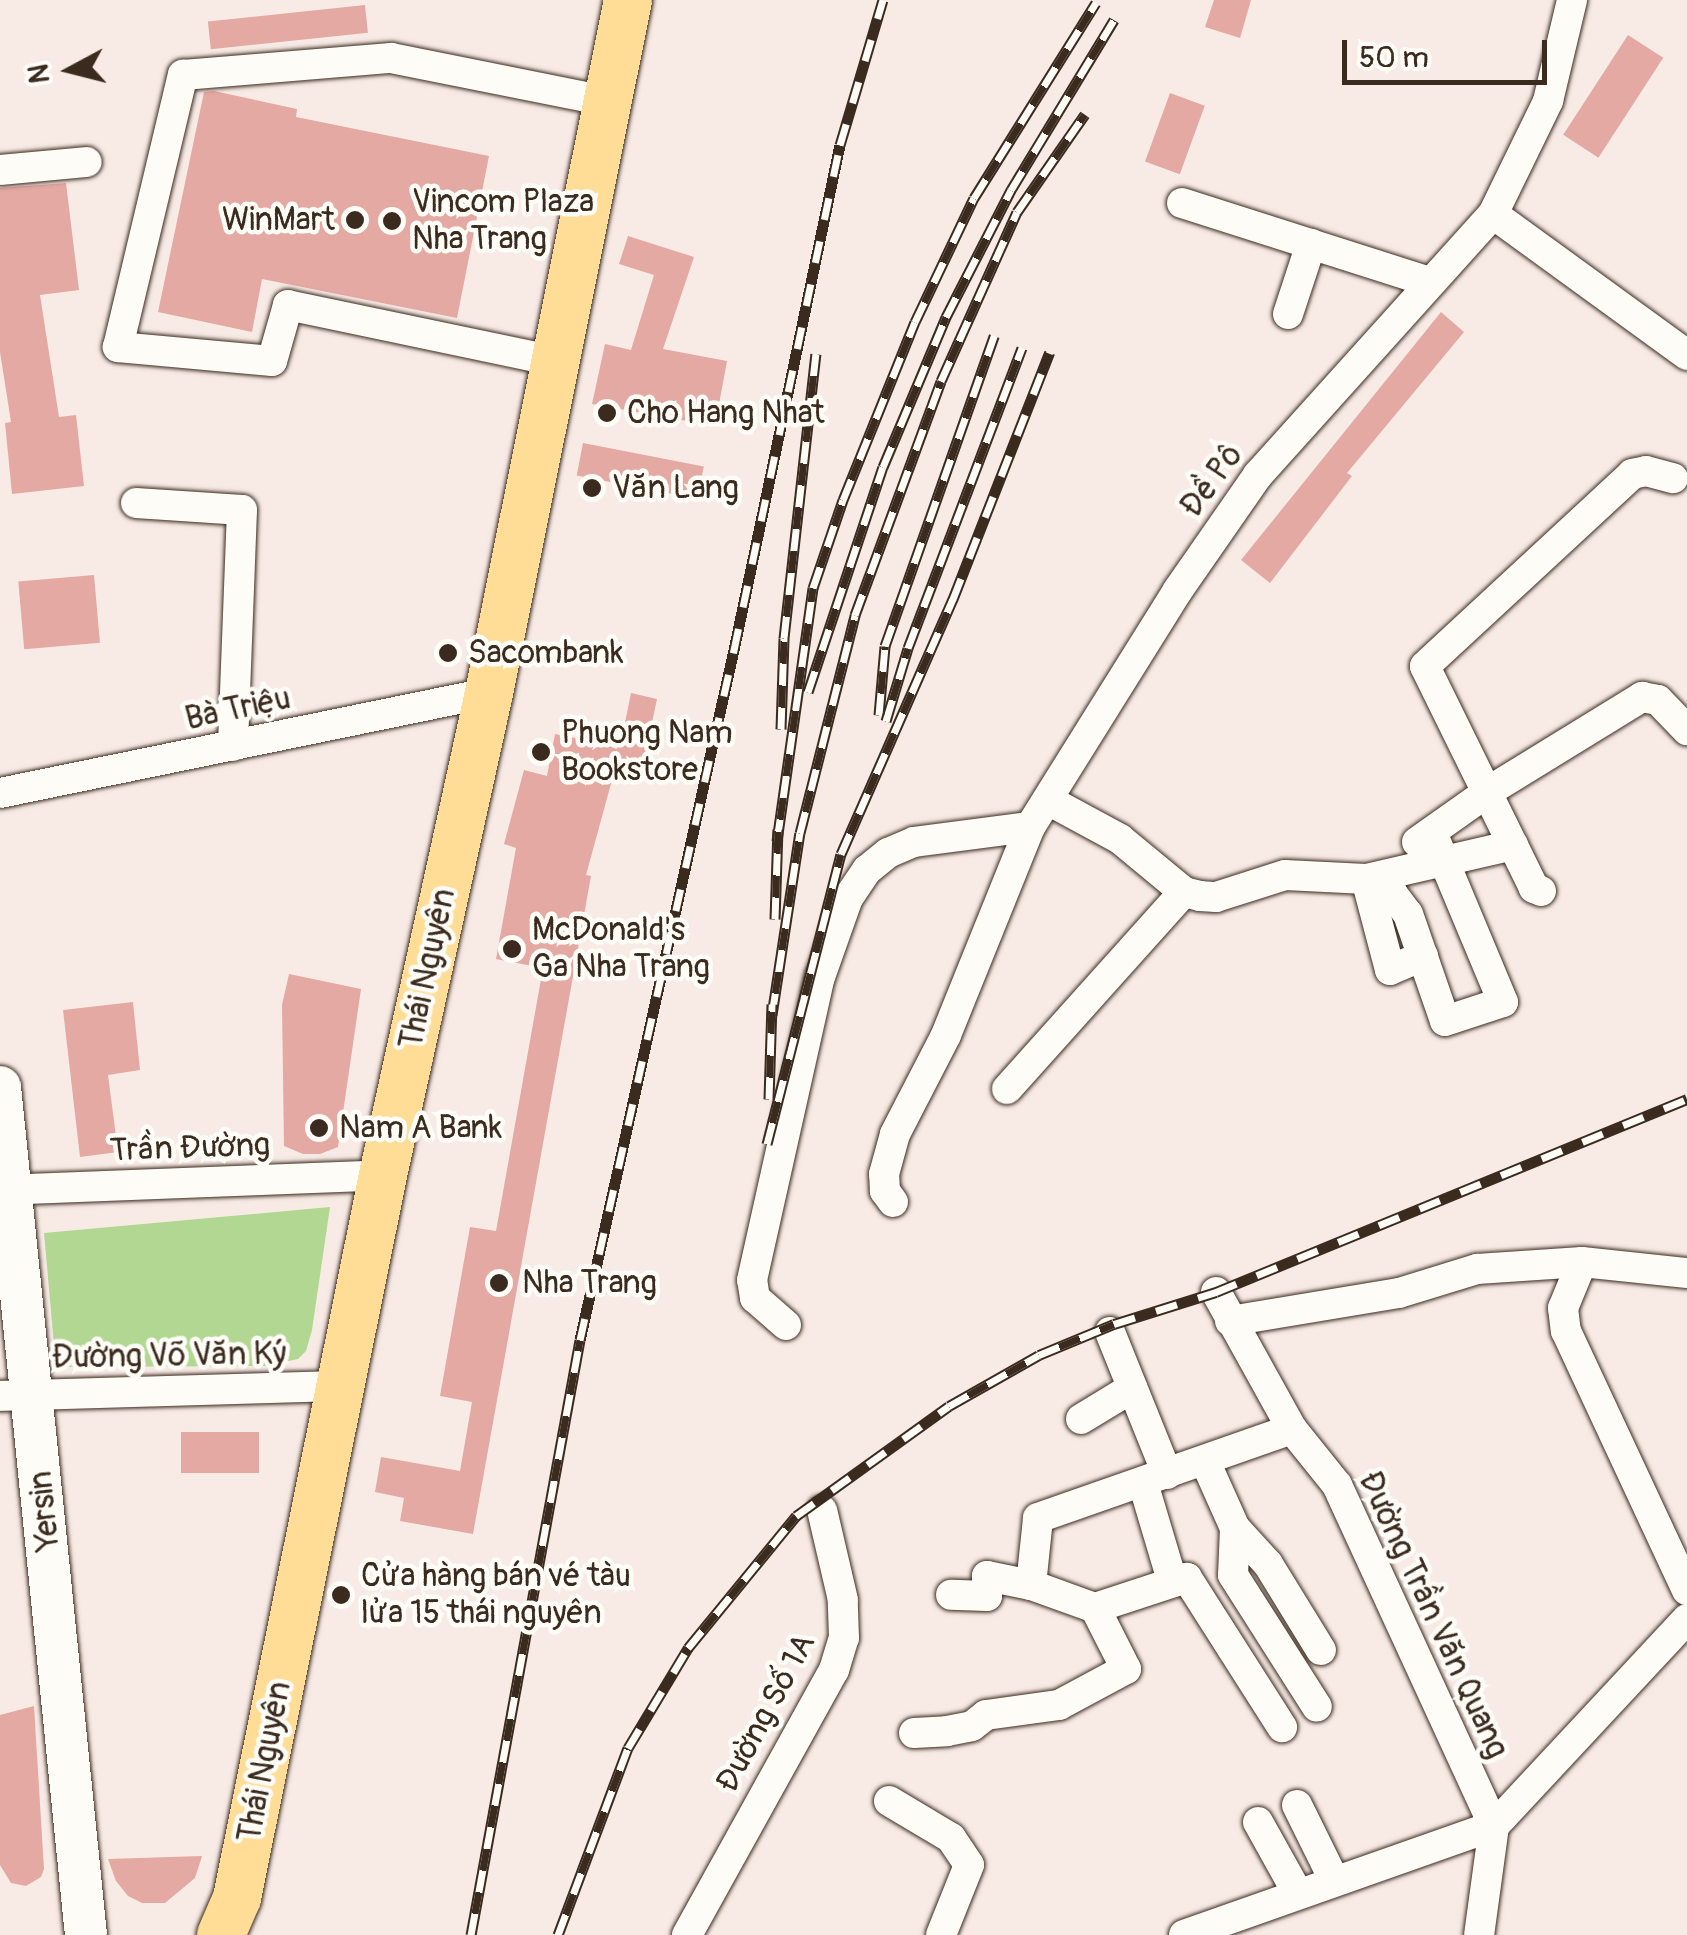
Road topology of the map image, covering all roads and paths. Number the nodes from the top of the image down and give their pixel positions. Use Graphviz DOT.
graph roads {
  1 [pos="628,0"];
  2 [pos="1572,0"];
  3 [pos="607,101"];
  4 [pos="88,162"];
  5 [pos="0,170"];
  6 [pos="1182,203"];
  7 [pos="1494,214"];
  8 [pos="1311,244"];
  9 [pos="1430,282"];
  10 [pos="1288,314"];
  11 [pos="1687,355"];
  12 [pos="555,361"];
  13 [pos="1673,478"];
  14 [pos="136,503"];
  15 [pos="489,693"];
  16 [pos="1687,730"];
  17 [pos="233,746"];
  18 [pos="1489,792"];
  19 [pos="0,793"];
  20 [pos="1048,800"];
  21 [pos="1030,827"];
  22 [pos="1437,845"];
  23 [pos="1513,845"];
  24 [pos="1366,879"];
  25 [pos="1541,891"];
  26 [pos="1184,892"];
  27 [pos="0,1087"];
  28 [pos="1007,1089"];
  29 [pos="383,1175"];
  30 [pos="6,1190"];
  31 [pos="894,1202"];
  32 [pos="1582,1262"];
  33 [pos="1687,1273"];
  34 [pos="1216,1292"];
  35 [pos="1230,1322"];
  36 [pos="786,1325"];
  37 [pos="1110,1332"];
  38 [pos="340,1386"];
  39 [pos="1132,1388"];
  40 [pos="17,1395"];
  41 [pos="1081,1419"];
  42 [pos="1292,1429"];
  43 [pos="1205,1460"];
  44 [pos="1155,1479"];
  45 [pos="822,1510"];
  46 [pos="1235,1528"];
  47 [pos="1172,1580"];
  48 [pos="1031,1586"];
  49 [pos="1687,1590"];
  50 [pos="951,1595"];
  51 [pos="1095,1608"];
  52 [pos="1687,1619"];
  53 [pos="1320,1650"];
  54 [pos="1316,1708"];
  55 [pos="1282,1728"];
  56 [pos="914,1732"];
  57 [pos="889,1801"];
  58 [pos="1296,1805"];
  59 [pos="1258,1822"];
  60 [pos="1494,1826"];
  61 [pos="1334,1880"];
  62 [pos="1298,1894"];
  63 [pos="86,1935"];
  64 [pos="222,1935"];
  65 [pos="687,1935"];
  66 [pos="941,1935"];
  67 [pos="1184,1935"];
  68 [pos="1480,1935"];
  1 -- 3 [label="main road, Thái Nguyên"];
  2 -- 7 [label="street, Đề Pô"];
  3 -- 12 [label="main road, Thái Nguyên"];
  3 -- 12 [label="street"];
  4 -- 5 [label="street"];
  6 -- 8 [label="street"];
  7 -- 9 [label="street, Đề Pô"];
  7 -- 11 [label="street"];
  8 -- 9 [label="street"];
  8 -- 10 [label="street"];
  9 -- 20 [label="street, Đề Pô"];
  12 -- 15 [label="main road, Thái Nguyên"];
  13 -- 18 [label="street"];
  14 -- 17 [label="street"];
  15 -- 17 [label="street, Bà Triệu"];
  15 -- 29 [label="main road, Thái Nguyên"];
  16 -- 18 [label="street"];
  17 -- 19 [label="street, Bà Triệu"];
  18 -- 22 [label="street"];
  18 -- 23 [label="street"];
  20 -- 21 [label="street, Đề Pô"];
  20 -- 26 [label="street"];
  21 -- 31 [label="street, Đề Pô"];
  21 -- 36 [label="street"];
  22 -- 23 [label="street"];
  22 -- 24 [label="street"];
  22 -- 24 [label="street"];
  23 -- 25 [label="street"];
  24 -- 26 [label="street"];
  26 -- 28 [label="street"];
  27 -- 30 [label="street, Yersin"];
  29 -- 30 [label="street, Trần Đường"];
  29 -- 38 [label="main road, Thái Nguyên"];
  30 -- 40 [label="street, Yersin"];
  32 -- 33 [label="street"];
  32 -- 35 [label="street"];
  32 -- 49 [label="street"];
  34 -- 35 [label="street, Đường Trần Văn Quang"];
  35 -- 42 [label="street, Đường Trần Văn Quang"];
  37 -- 39 [label="street"];
  38 -- 40 [label="street, Đường Võ Văn Ký"];
  38 -- 64 [label="main road, Thái Nguyên"];
  39 -- 41 [label="street"];
  39 -- 44 [label="street"];
  40 -- 63 [label="street, Yersin"];
  42 -- 43 [label="street"];
  42 -- 60 [label="street, Đường Trần Văn Quang"];
  43 -- 44 [label="street"];
  43 -- 46 [label="street"];
  44 -- 47 [label="street"];
  44 -- 48 [label="street"];
  45 -- 65 [label="street, Đường Số 1A"];
  46 -- 53 [label="street"];
  46 -- 54 [label="street"];
  47 -- 51 [label="street"];
  47 -- 55 [label="street"];
  48 -- 50 [label="street"];
  48 -- 51 [label="street"];
  51 -- 56 [label="street"];
  52 -- 60 [label="street"];
  57 -- 66 [label="street"];
  58 -- 61 [label="street"];
  59 -- 62 [label="street"];
  60 -- 61 [label="street"];
  60 -- 68 [label="street"];
  61 -- 62 [label="street"];
  62 -- 67 [label="street"];
}
